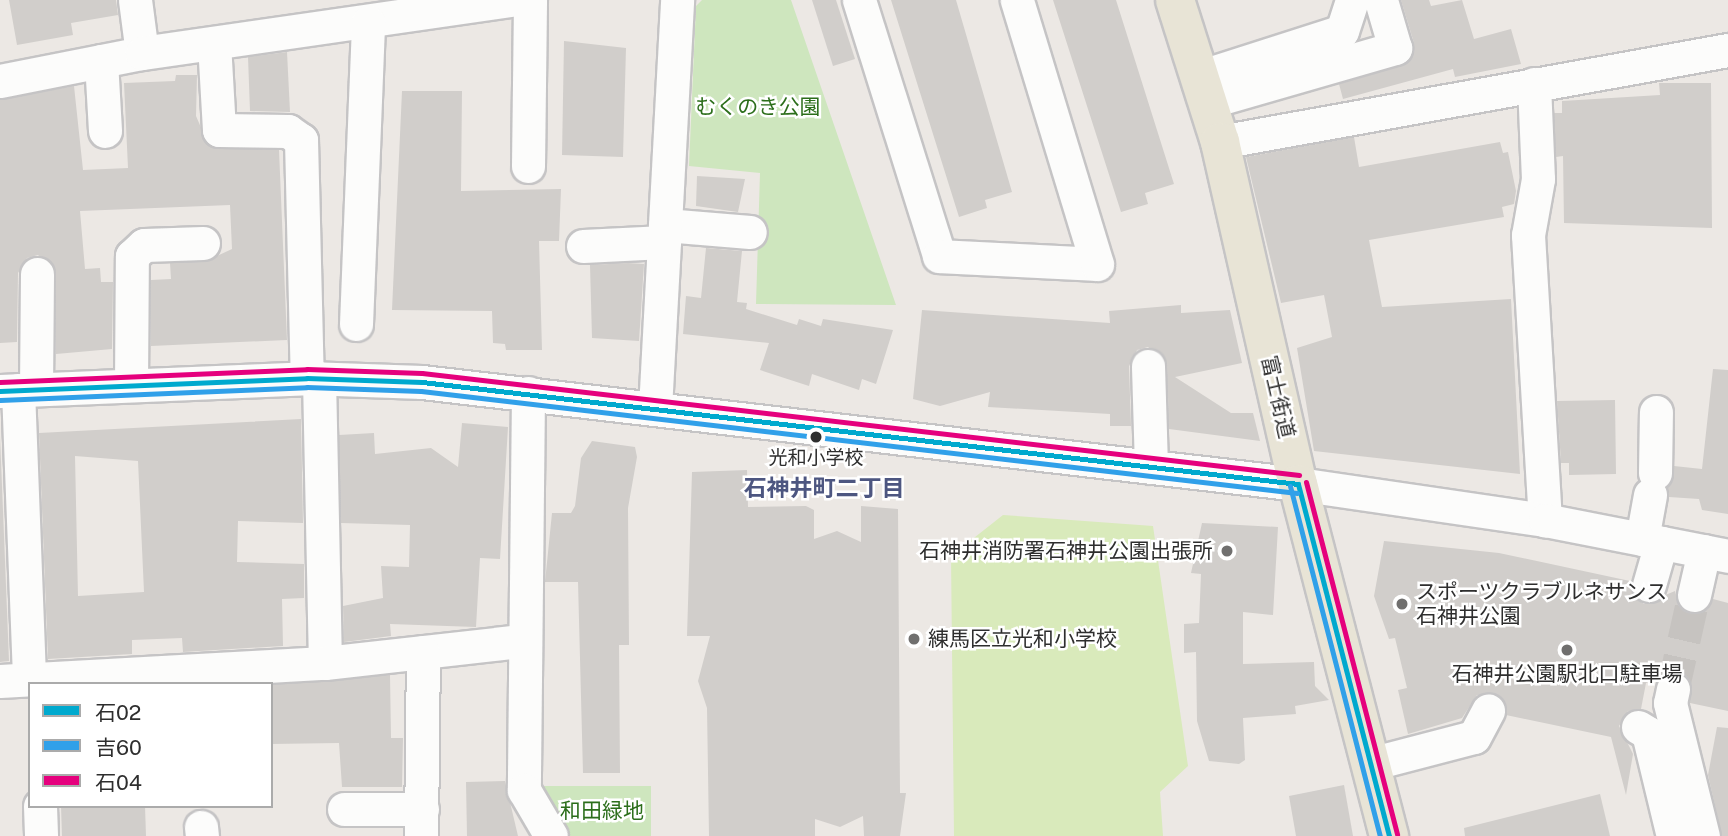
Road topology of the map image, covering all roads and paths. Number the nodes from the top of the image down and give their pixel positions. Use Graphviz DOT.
graph roads {
  1 [pos="135,0"];
  2 [pos="510,0"];
  3 [pos="530,0"];
  4 [pos="677,0"];
  5 [pos="859,0"];
  6 [pos="1017,0"];
  7 [pos="1175,0"];
  8 [pos="1352,0"];
  9 [pos="1381,0"];
  10 [pos="368,22"];
  11 [pos="214,43"];
  12 [pos="1728,50"];
  13 [pos="142,53"];
  14 [pos="101,61"];
  15 [pos="0,82"];
  16 [pos="1534,84"];
  17 [pos="1204,89"];
  18 [pos="105,131"];
  19 [pos="1220,142"];
  20 [pos="528,166"];
  21 [pos="750,232"];
  22 [pos="665,234"];
  23 [pos="203,243"];
  24 [pos="583,246"];
  25 [pos="37,274"];
  26 [pos="356,324"];
  27 [pos="1147,366"];
  28 [pos="313,378"];
  29 [pos="131,385"];
  30 [pos="18,390"];
  31 [pos="528,393"];
  32 [pos="654,409"];
  33 [pos="1657,412"];
  34 [pos="1151,467"];
  35 [pos="1297,484"];
  36 [pos="1545,520"];
  37 [pos="1652,541"];
  38 [pos="1716,553"];
  39 [pos="1649,585"];
  40 [pos="1694,595"];
  41 [pos="522,641"];
  42 [pos="423,652"];
  43 [pos="325,663"];
  44 [pos="164,679"];
  45 [pos="24,680"];
  46 [pos="1673,689"];
  47 [pos="1488,711"];
  48 [pos="1638,727"];
  49 [pos="1370,764"];
  50 [pos="40,808"];
  51 [pos="344,808"];
  52 [pos="421,823"];
  53 [pos="41,836"];
  54 [pos="551,836"];
  55 [pos="1389,836"];
  56 [pos="1673,836"];
  57 [pos="1703,836"];
  1 -- 13 [label="street"];
  2 -- 10 [label="street"];
  3 -- 20 [label="street"];
  4 -- 22 [label="street"];
  5 -- 6 [label="street"];
  7 -- 17 [label="main road, 富士街道"];
  8 -- 17 [label="street"];
  9 -- 17 [label="street"];
  10 -- 11 [label="street"];
  10 -- 26 [label="street"];
  11 -- 13 [label="street"];
  11 -- 28 [label="street"];
  12 -- 16 [label="street"];
  13 -- 14 [label="street"];
  14 -- 15 [label="street"];
  14 -- 18 [label="street"];
  16 -- 19 [label="street"];
  16 -- 36 [label="street"];
  17 -- 19 [label="main road, 富士街道"];
  19 -- 35 [label="main road, 富士街道"];
  21 -- 22 [label="street"];
  22 -- 24 [label="street"];
  22 -- 32 [label="street"];
  23 -- 29 [label="street"];
  25 -- 30 [label="street"];
  27 -- 34 [label="street"];
  28 -- 29 [label="street"];
  28 -- 31 [label="street"];
  28 -- 43 [label="street"];
  29 -- 30 [label="street"];
  30 -- 45 [label="street"];
  31 -- 32 [label="street"];
  31 -- 41 [label="street"];
  32 -- 34 [label="street"];
  33 -- 37 [label="street"];
  34 -- 35 [label="street"];
  35 -- 36 [label="street"];
  35 -- 49 [label="main road, 富士街道"];
  36 -- 37 [label="street"];
  37 -- 38 [label="street"];
  37 -- 39 [label="street"];
  38 -- 40 [label="street"];
  41 -- 42 [label="street"];
  41 -- 54 [label="street"];
  42 -- 43 [label="street"];
  42 -- 52 [label="street"];
  43 -- 44 [label="street"];
  44 -- 45 [label="street"];
  46 -- 57 [label="street"];
  47 -- 49 [label="street"];
  48 -- 56 [label="street"];
  49 -- 55 [label="main road, 富士街道"];
  50 -- 53 [label="street"];
  51 -- 52 [label="street"];
}
